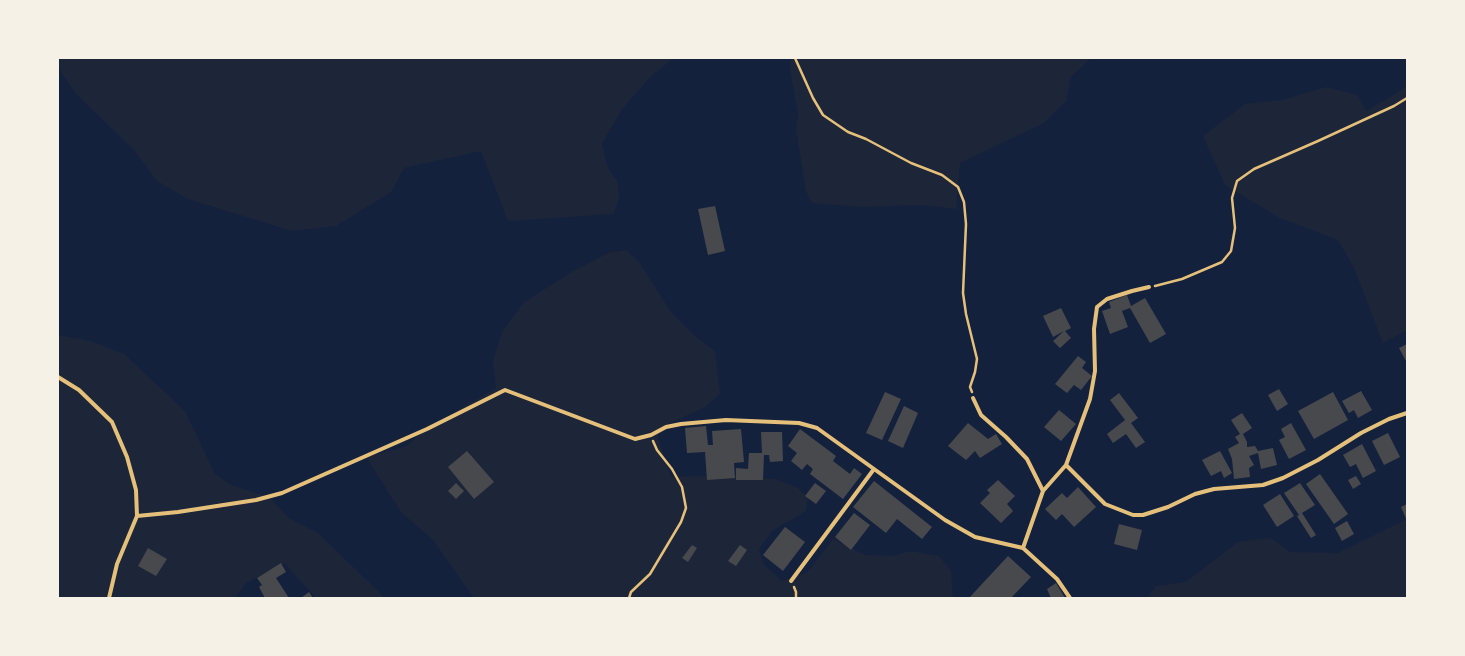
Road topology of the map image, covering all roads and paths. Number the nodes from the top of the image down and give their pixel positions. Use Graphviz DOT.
graph roads {
  1 [pos="796,58"];
  2 [pos="1407,98"];
  3 [pos="1149,287"];
  4 [pos="58,377"];
  5 [pos="973,398"];
  6 [pos="1407,413"];
  7 [pos="651,435"];
  8 [pos="1066,465"];
  9 [pos="874,469"];
  10 [pos="1043,491"];
  11 [pos="137,516"];
  12 [pos="1023,548"];
  13 [pos="791,581"];
  14 [pos="109,598"];
  15 [pos="629,598"];
  16 [pos="1070,598"];
  1 -- 5 [label="path"];
  2 -- 3 [label="path"];
  3 -- 8 [label="street"];
  4 -- 11 [label="street"];
  5 -- 10 [label="street"];
  6 -- 8 [label="street"];
  7 -- 9 [label="street"];
  7 -- 11 [label="street"];
  7 -- 15 [label="path"];
  8 -- 10 [label="street"];
  9 -- 12 [label="street"];
  9 -- 13 [label="street"];
  10 -- 12 [label="street"];
  11 -- 14 [label="street"];
  12 -- 16 [label="street"];
}
